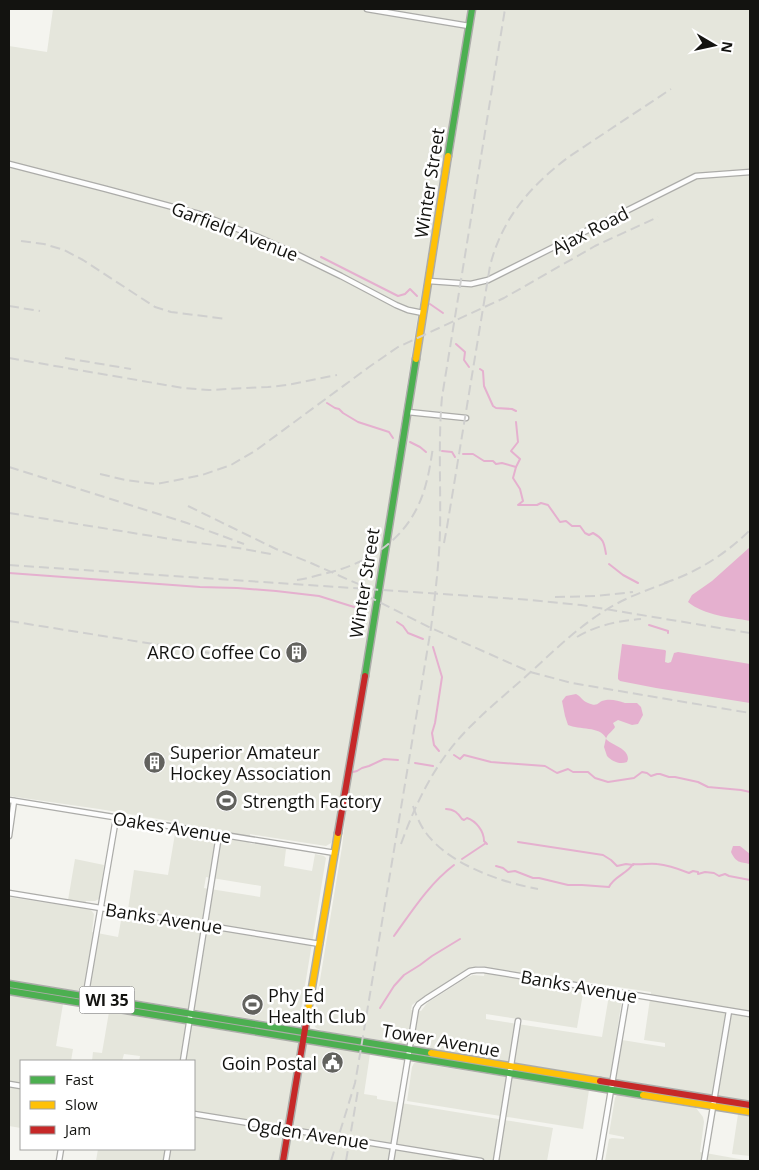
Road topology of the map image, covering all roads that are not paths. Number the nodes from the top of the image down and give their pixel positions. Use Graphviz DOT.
graph roads {
  1 [pos="367,9"];
  2 [pos="472,9"];
  3 [pos="469,26"];
  4 [pos="9,164"];
  5 [pos="750,172"];
  6 [pos="429,281"];
  7 [pos="423,313"];
  8 [pos="408,412"];
  9 [pos="466,418"];
  10 [pos="12,801"];
  11 [pos="116,818"];
  12 [pos="219,835"];
  13 [pos="9,836"];
  14 [pos="335,853"];
  15 [pos="9,893"];
  16 [pos="100,908"];
  17 [pos="205,925"];
  18 [pos="320,944"];
  19 [pos="9,984"];
  20 [pos="9,991"];
  21 [pos="626,994"];
  22 [pos="85,1000"];
  23 [pos="728,1011"];
  24 [pos="750,1014"];
  25 [pos="190,1017"];
  26 [pos="518,1021"];
  27 [pos="303,1035"];
  28 [pos="409,1053"];
  29 [pos="183,1060"];
  30 [pos="510,1070"];
  31 [pos="612,1086"];
  32 [pos="714,1102"];
  33 [pos="750,1105"];
  34 [pos="750,1112"];
  35 [pos="195,1114"];
  36 [pos="288,1130"];
  37 [pos="394,1147"];
  38 [pos="283,1161"];
  39 [pos="392,1161"];
  40 [pos="481,1161"];
  41 [pos="496,1161"];
  42 [pos="599,1161"];
  43 [pos="704,1161"];
  1 -- 3 [label="street"];
  2 -- 3 [label="street, Winter Street"];
  3 -- 6 [label="street, Winter Street"];
  4 -- 7 [label="street, Garfield Avenue"];
  5 -- 6 [label="street, Ajax Road"];
  6 -- 7 [label="street, Winter Street"];
  7 -- 8 [label="street, Winter Street"];
  8 -- 9 [label="street"];
  8 -- 14 [label="street, Winter Street"];
  10 -- 11 [label="street, Oakes Avenue"];
  10 -- 13 [label="street"];
  11 -- 12 [label="street, Oakes Avenue"];
  11 -- 16 [label="street"];
  12 -- 14 [label="street, Oakes Avenue"];
  12 -- 17 [label="street"];
  14 -- 18 [label="street, Winter Street"];
  15 -- 16 [label="street, Banks Avenue"];
  16 -- 17 [label="street, Banks Avenue"];
  16 -- 22 [label="street"];
  17 -- 18 [label="street, Banks Avenue"];
  17 -- 25 [label="street"];
  18 -- 27 [label="street, Winter Street"];
  19 -- 22 [label="street, Tower Avenue / WI 35"];
  20 -- 22 [label="street, Tower Avenue / WI 35"];
  21 -- 23 [label="street, Banks Avenue"];
  21 -- 28 [label="street, Banks Avenue"];
  21 -- 31 [label="street"];
  22 -- 25 [label="street, Tower Avenue / WI 35"];
  23 -- 24 [label="street, Banks Avenue"];
  23 -- 32 [label="street"];
  25 -- 27 [label="street, Tower Avenue / WI 35"];
  25 -- 29 [label="street"];
  26 -- 30 [label="street"];
  27 -- 28 [label="street, Tower Avenue / WI 35"];
  27 -- 36 [label="street, Winter Street"];
  28 -- 30 [label="street, Tower Avenue / WI 35"];
  28 -- 37 [label="street"];
  30 -- 31 [label="street, Tower Avenue / WI 35"];
  30 -- 41 [label="street"];
  31 -- 32 [label="street, Tower Avenue / WI 35"];
  31 -- 42 [label="street"];
  32 -- 33 [label="street, Tower Avenue / WI 35"];
  32 -- 34 [label="street, Tower Avenue / WI 35"];
  32 -- 43 [label="street"];
  35 -- 36 [label="street, Ogden Avenue"];
  36 -- 37 [label="street, Ogden Avenue"];
  36 -- 38 [label="street, Winter Street"];
  37 -- 39 [label="street"];
  37 -- 40 [label="street, Ogden Avenue"];
}
